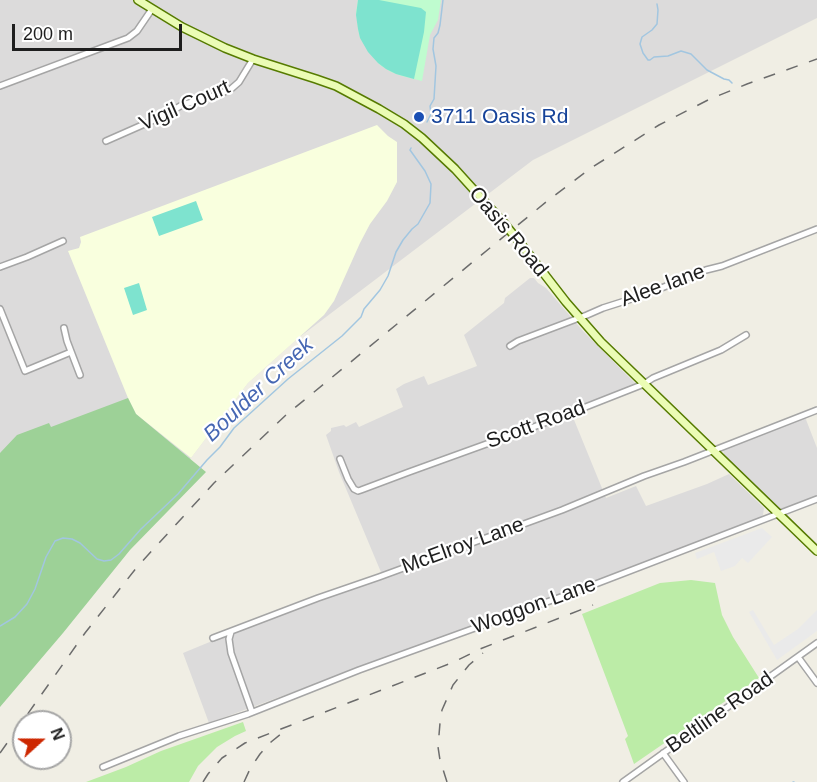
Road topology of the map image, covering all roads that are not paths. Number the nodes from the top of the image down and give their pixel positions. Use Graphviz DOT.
graph roads {
  1 [pos="138,0"];
  2 [pos="152,9"];
  3 [pos="253,59"];
  4 [pos="0,86"];
  5 [pos="106,141"];
  6 [pos="817,229"];
  7 [pos="63,241"];
  8 [pos="0,267"];
  9 [pos="0,309"];
  10 [pos="579,318"];
  11 [pos="64,328"];
  12 [pos="746,335"];
  13 [pos="510,346"];
  14 [pos="71,352"];
  15 [pos="80,375"];
  16 [pos="644,384"];
  17 [pos="817,410"];
  18 [pos="713,450"];
  19 [pos="340,459"];
  20 [pos="817,499"];
  21 [pos="777,513"];
  22 [pos="817,551"];
  23 [pos="231,632"];
  24 [pos="213,638"];
  25 [pos="817,643"];
  26 [pos="798,657"];
  27 [pos="817,683"];
  28 [pos="252,712"];
  29 [pos="663,753"];
  30 [pos="103,767"];
  31 [pos="623,782"];
  32 [pos="684,782"];
  1 -- 2 [label="main road, Oasis Road"];
  2 -- 3 [label="main road, Oasis Road"];
  2 -- 4 [label="street"];
  3 -- 5 [label="street, Vigil Court"];
  3 -- 10 [label="main road, Oasis Road, bridge"];
  6 -- 10 [label="street, Alee lane"];
  7 -- 8 [label="street"];
  9 -- 14 [label="street"];
  10 -- 13 [label="street, Alee lane"];
  10 -- 16 [label="main road, Oasis Road"];
  11 -- 14 [label="street"];
  12 -- 16 [label="street, Scott Road"];
  14 -- 15 [label="street"];
  16 -- 18 [label="main road, Oasis Road"];
  16 -- 19 [label="street, Scott Road"];
  17 -- 18 [label="street, McElroy Lane"];
  18 -- 21 [label="main road, Oasis Road"];
  18 -- 23 [label="street, McElroy Lane"];
  20 -- 21 [label="street, Woggon Lane"];
  21 -- 22 [label="main road, Oasis Road"];
  21 -- 28 [label="street, Woggon Lane"];
  23 -- 24 [label="street, McElroy Lane"];
  23 -- 28 [label="street"];
  25 -- 26 [label="street, Beltline Road"];
  26 -- 27 [label="street"];
  26 -- 29 [label="street, Beltline Road"];
  28 -- 30 [label="street, Woggon Lane"];
  29 -- 31 [label="street, Beltline Road"];
  29 -- 32 [label="street"];
}
